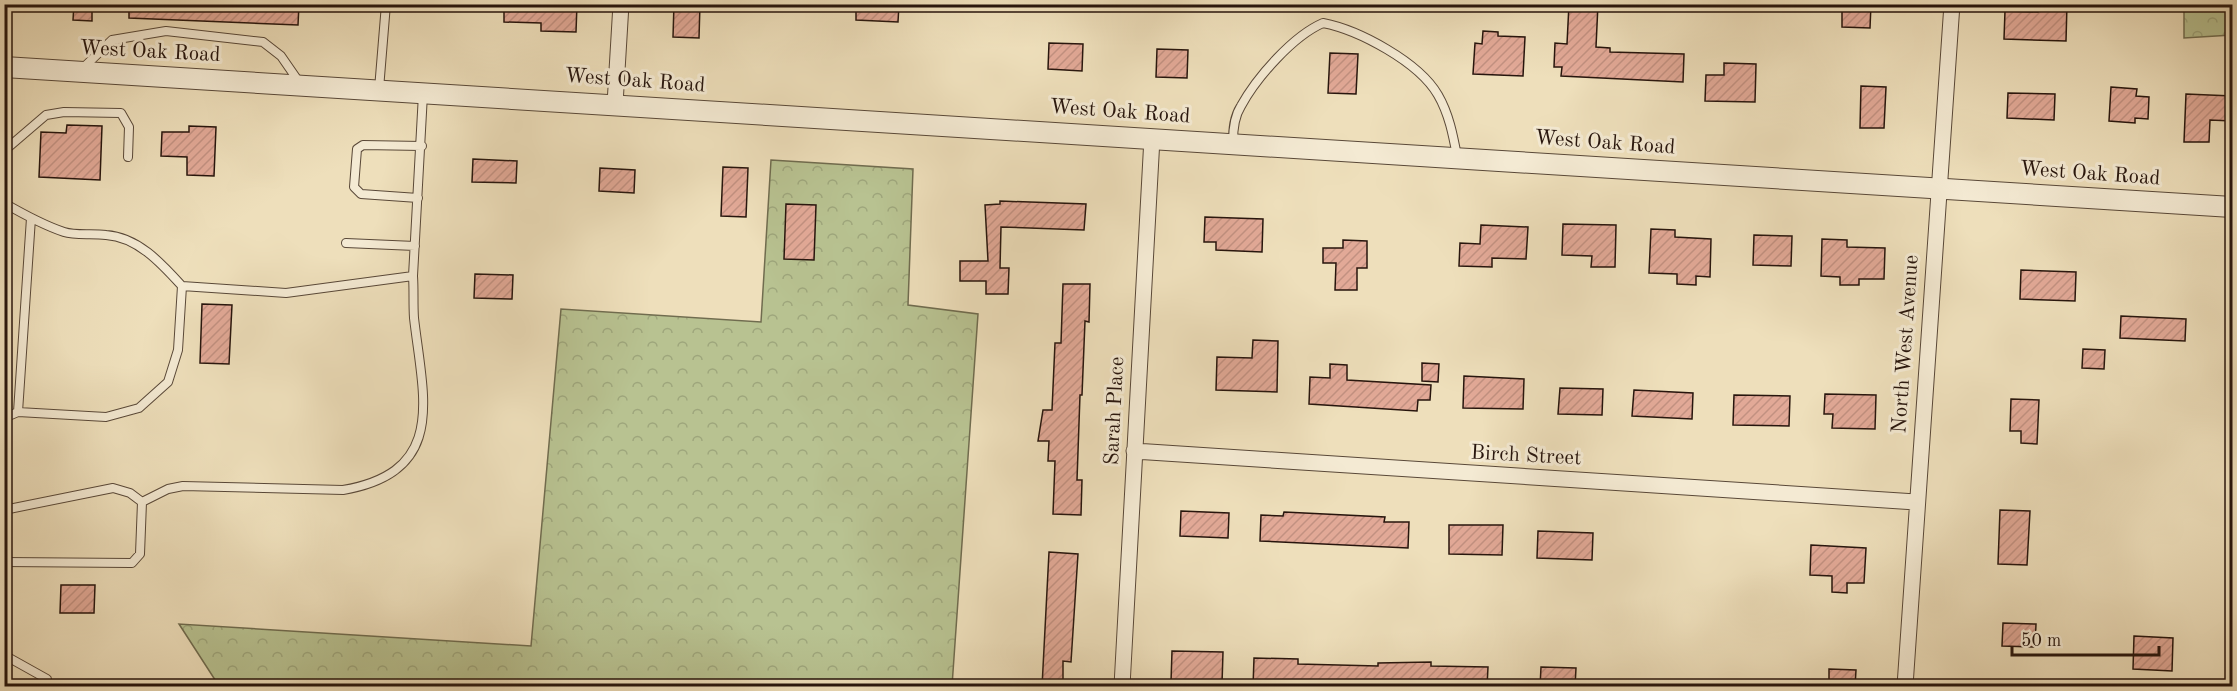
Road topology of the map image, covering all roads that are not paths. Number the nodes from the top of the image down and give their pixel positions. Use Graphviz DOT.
graph roads {
  1 [pos="386,4"];
  2 [pos="621,4"];
  3 [pos="1952,4"];
  4 [pos="4,67"];
  5 [pos="78,72"];
  6 [pos="300,85"];
  7 [pos="379,90"];
  8 [pos="423,92"];
  9 [pos="615,104"];
  10 [pos="1152,138"];
  11 [pos="1233,144"];
  12 [pos="422,146"];
  13 [pos="4,151"];
  14 [pos="128,157"];
  15 [pos="1458,158"];
  16 [pos="1938,189"];
  17 [pos="418,198"];
  18 [pos="4,203"];
  19 [pos="2232,207"];
  20 [pos="31,218"];
  21 [pos="346,243"];
  22 [pos="415,246"];
  23 [pos="414,276"];
  24 [pos="182,286"];
  25 [pos="18,412"];
  26 [pos="4,418"];
  27 [pos="1134,451"];
  28 [pos="142,502"];
  29 [pos="1916,502"];
  30 [pos="4,510"];
  31 [pos="4,562"];
  32 [pos="5,655"];
  33 [pos="4,680"];
  34 [pos="47,687"];
  35 [pos="1122,687"];
  36 [pos="1905,687"];
  1 -- 7 [label="lane"];
  2 -- 9 [label="street"];
  3 -- 16 [label="street, North West Avenue"];
  4 -- 5 [label="street, West Oak Road"];
  5 -- 6 [label="street, West Oak Road"];
  5 -- 6 [label="lane"];
  6 -- 7 [label="street, West Oak Road"];
  7 -- 8 [label="street, West Oak Road"];
  8 -- 9 [label="street, West Oak Road"];
  8 -- 12 [label="lane"];
  9 -- 10 [label="street, West Oak Road"];
  10 -- 11 [label="street, West Oak Road"];
  10 -- 27 [label="street, Sarah Place"];
  11 -- 15 [label="street, West Oak Road"];
  11 -- 15 [label="lane"];
  12 -- 17 [label="lane"];
  12 -- 17 [label="lane"];
  13 -- 14 [label="lane"];
  15 -- 16 [label="street, West Oak Road"];
  16 -- 19 [label="street, West Oak Road"];
  16 -- 29 [label="street, North West Avenue"];
  17 -- 22 [label="lane"];
  18 -- 20 [label="lane"];
  20 -- 24 [label="lane"];
  20 -- 25 [label="lane"];
  21 -- 22 [label="lane"];
  22 -- 23 [label="lane"];
  23 -- 24 [label="lane"];
  23 -- 28 [label="lane"];
  24 -- 25 [label="lane"];
  25 -- 26 [label="lane"];
  27 -- 29 [label="street, Birch Street"];
  27 -- 35 [label="street, Sarah Place"];
  28 -- 30 [label="lane"];
  28 -- 31 [label="lane"];
  29 -- 36 [label="street, North West Avenue"];
  32 -- 33 [label="lane"];
  32 -- 34 [label="lane"];
}
